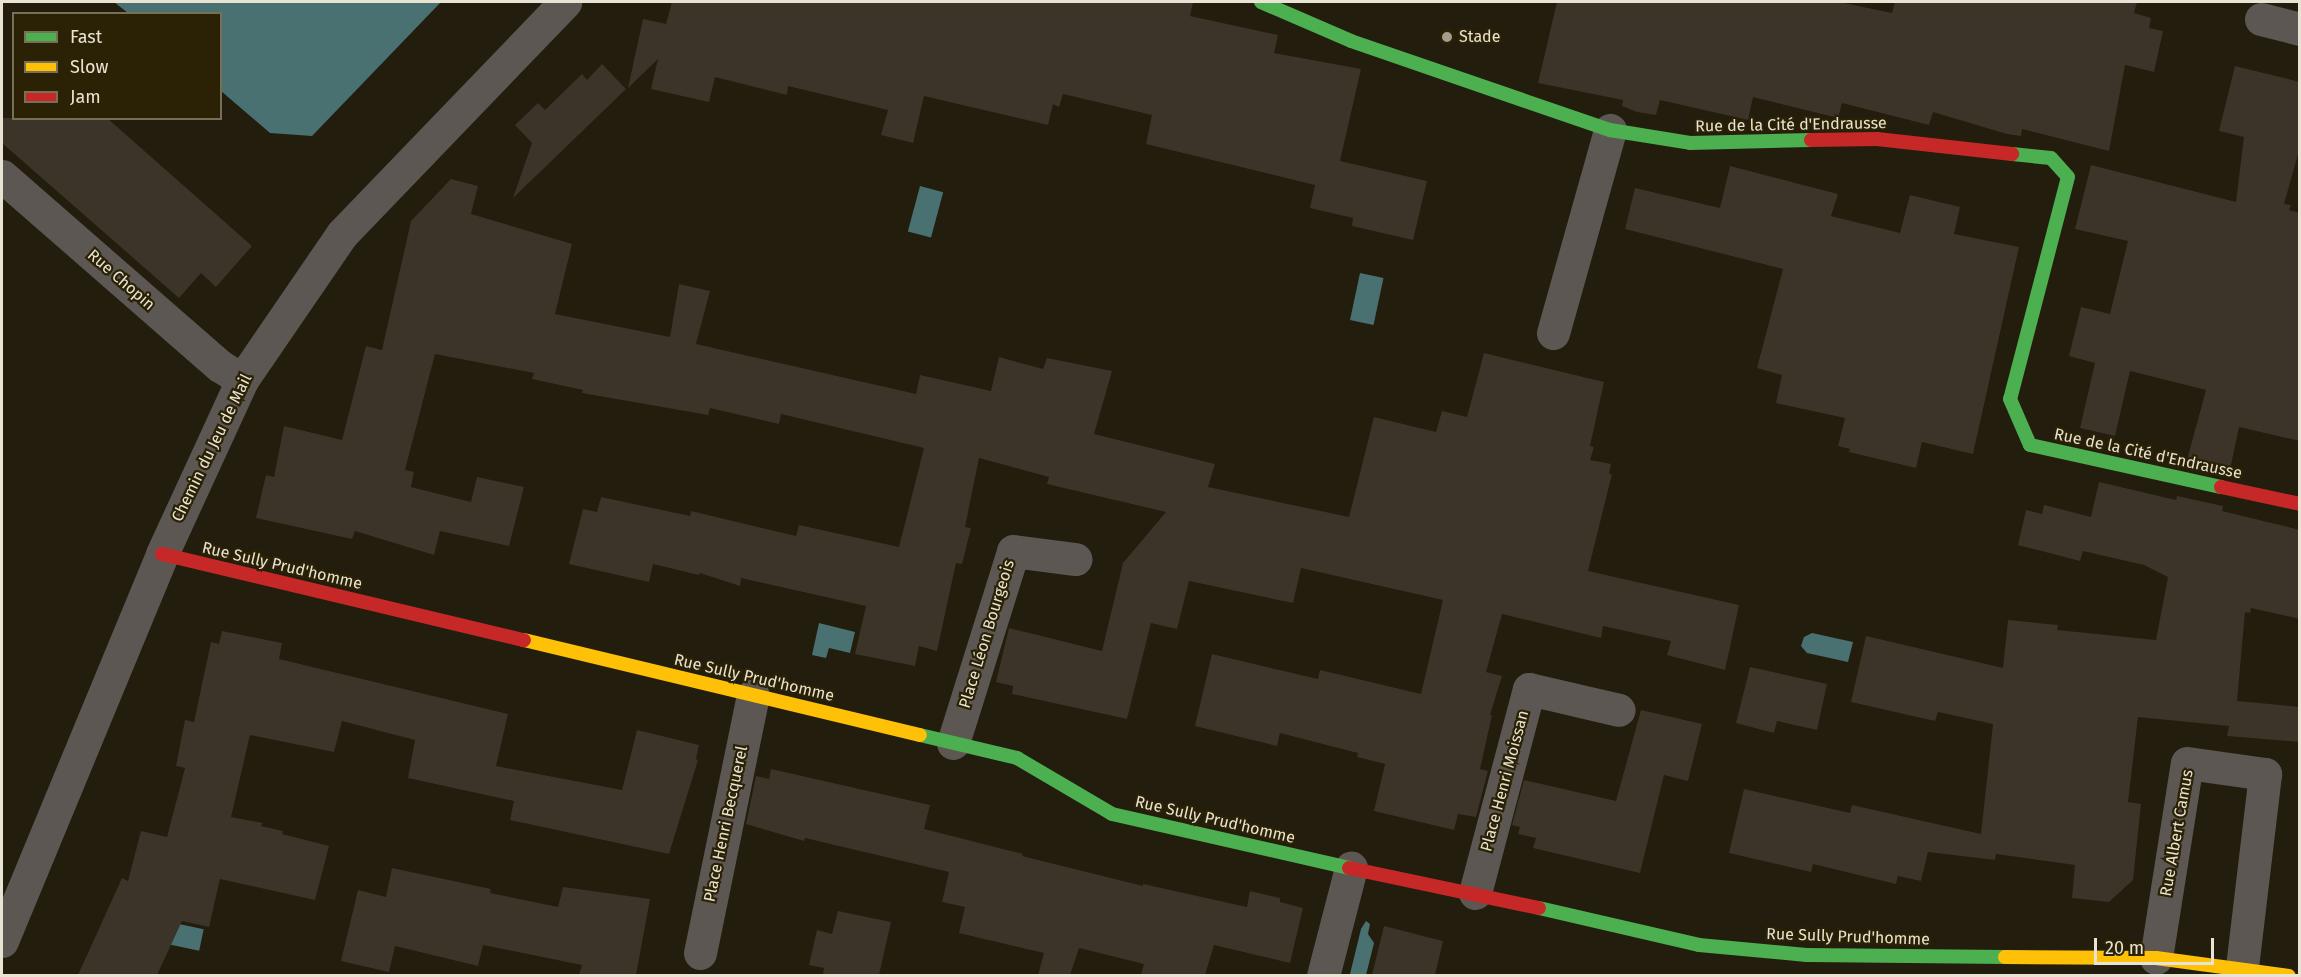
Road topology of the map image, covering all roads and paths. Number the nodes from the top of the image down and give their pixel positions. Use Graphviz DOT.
graph roads {
  1 [pos="565,2"];
  2 [pos="1261,2"];
  3 [pos="2261,19"];
  4 [pos="2300,29"];
  5 [pos="1610,130"];
  6 [pos="2,176"];
  7 [pos="1553,333"];
  8 [pos="242,380"];
  9 [pos="2300,504"];
  10 [pos="162,554"];
  11 [pos="1075,559"];
  12 [pos="753,695"];
  13 [pos="1619,710"];
  14 [pos="953,743"];
  15 [pos="1351,868"];
  16 [pos="1476,893"];
  17 [pos="2,941"];
  18 [pos="699,953"];
  19 [pos="2156,958"];
  20 [pos="1807,965"];
  21 [pos="2242,968"];
  22 [pos="1323,975"];
  23 [pos="2289,975"];
  1 -- 8 [label="street, Chemin du Jeu de Mail"];
  2 -- 5 [label="street, Rue de la Cité d'Endrausse"];
  3 -- 4 [label="street"];
  5 -- 7 [label="street"];
  5 -- 9 [label="street, Rue de la Cité d'Endrausse"];
  6 -- 8 [label="street, Rue Chopin"];
  8 -- 10 [label="street, Chemin du Jeu de Mail"];
  10 -- 12 [label="street, Rue Sully Prud'homme"];
  10 -- 17 [label="street, Chemin du Jeu de Mail"];
  11 -- 14 [label="street, Place Léon Bourgeois"];
  12 -- 14 [label="street, Rue Sully Prud'homme"];
  12 -- 18 [label="street, Place Henri Becquerel"];
  13 -- 16 [label="street, Place Henri Moissan"];
  14 -- 15 [label="street, Rue Sully Prud'homme"];
  15 -- 16 [label="street, Rue Sully Prud'homme"];
  15 -- 22 [label="street"];
  16 -- 20 [label="street, Rue Sully Prud'homme"];
  19 -- 20 [label="street, Rue Sully Prud'homme"];
  19 -- 21 [label="street, Rue Sully Prud'homme"];
  19 -- 21 [label="street, Rue Albert Camus"];
  21 -- 23 [label="street, Rue Sully Prud'homme"];
}
